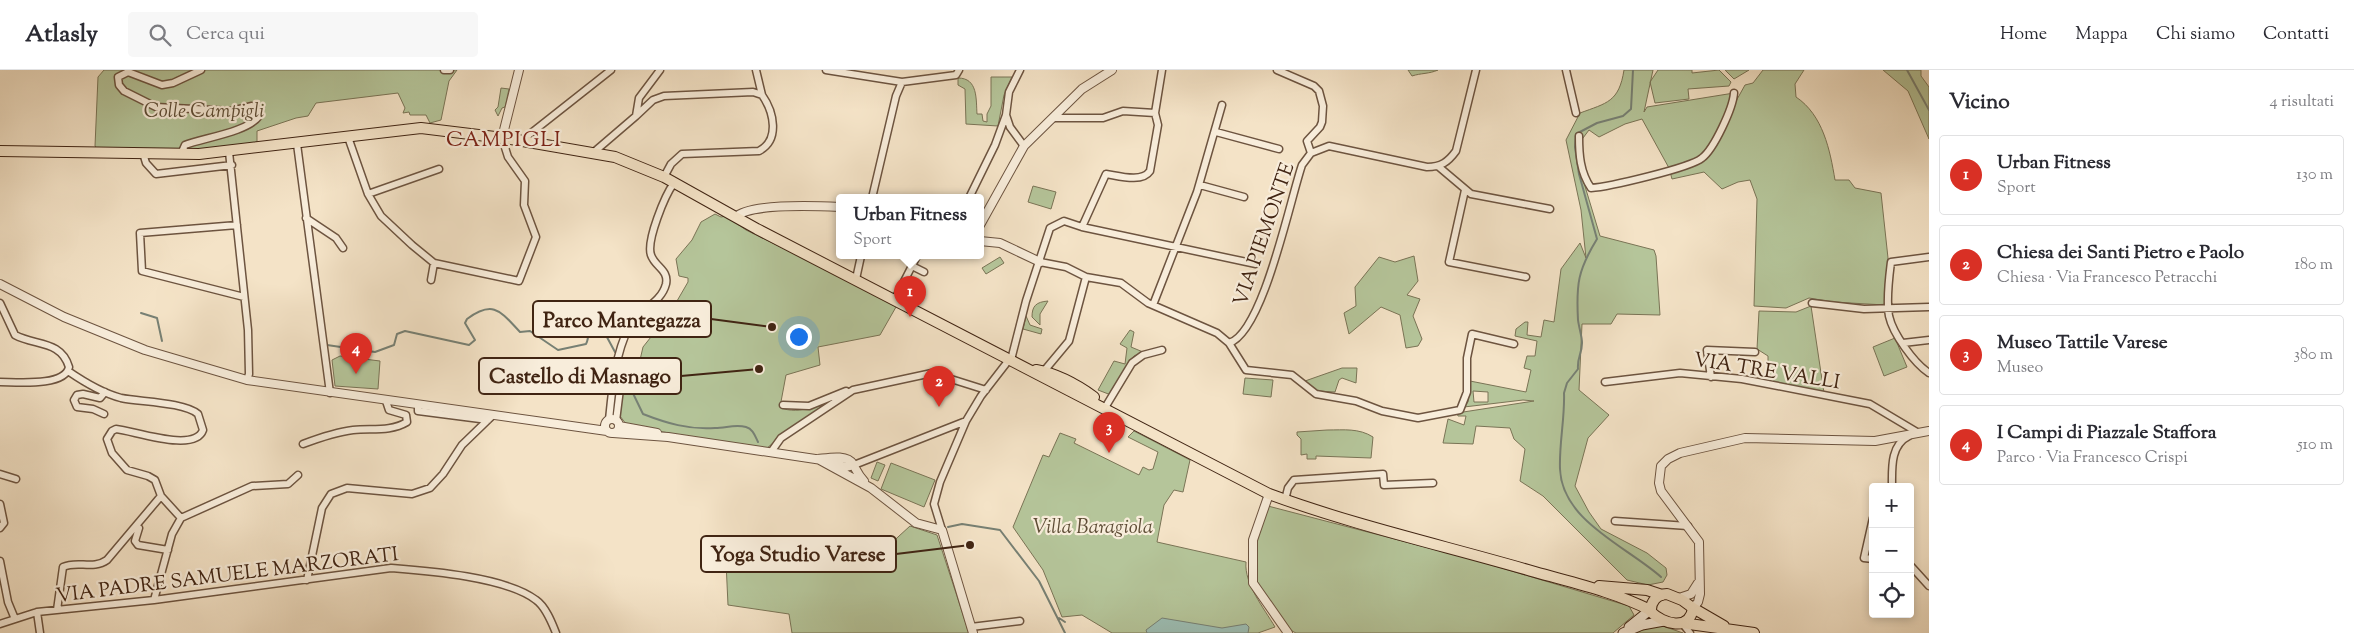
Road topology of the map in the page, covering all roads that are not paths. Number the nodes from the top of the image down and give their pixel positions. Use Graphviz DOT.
graph roads {
  1 [pos="201,70"];
  2 [pos="444,70"];
  3 [pos="450,70"];
  4 [pos="519,70"];
  5 [pos="611,70"];
  6 [pos="660,70"];
  7 [pos="756,70"];
  8 [pos="826,70"];
  9 [pos="959,70"];
  10 [pos="1020,70"];
  11 [pos="1112,70"];
  12 [pos="1162,70"];
  13 [pos="1277,70"];
  14 [pos="1476,70"];
  15 [pos="1566,70"];
  16 [pos="902,82"];
  17 [pos="1734,93"];
  18 [pos="762,95"];
  19 [pos="1222,105"];
  20 [pos="1155,113"];
  21 [pos="1576,113"];
  22 [pos="1006,115"];
  23 [pos="636,116"];
  24 [pos="1053,118"];
  25 [pos="1216,132"];
  26 [pos="1579,136"];
  27 [pos="348,137"];
  28 [pos="502,138"];
  29 [pos="521,141"];
  30 [pos="297,144"];
  31 [pos="1024,146"];
  32 [pos="1279,149"];
  33 [pos="0,151"];
  34 [pos="229,152"];
  35 [pos="594,152"];
  36 [pos="143,153"];
  37 [pos="1311,153"];
  38 [pos="182,154"];
  39 [pos="232,165"];
  40 [pos="1439,167"];
  41 [pos="439,170"];
  42 [pos="664,178"];
  43 [pos="674,183"];
  44 [pos="1200,185"];
  45 [pos="1465,190"];
  46 [pos="368,194"];
  47 [pos="873,194"];
  48 [pos="971,194"];
  49 [pos="1244,197"];
  50 [pos="836,207"];
  51 [pos="1550,209"];
  52 [pos="736,217"];
  53 [pos="306,218"];
  54 [pos="984,219"];
  55 [pos="237,225"];
  56 [pos="1082,227"];
  57 [pos="984,241"];
  58 [pos="1177,246"];
  59 [pos="343,248"];
  60 [pos="1929,257"];
  61 [pos="859,259"];
  62 [pos="916,259"];
  63 [pos="434,262"];
  64 [pos="1040,262"];
  65 [pos="1256,264"];
  66 [pos="912,266"];
  67 [pos="924,272"];
  68 [pos="1086,277"];
  69 [pos="1526,277"];
  70 [pos="856,279"];
  71 [pos="431,280"];
  72 [pos="0,284"];
  73 [pos="244,297"];
  74 [pos="895,299"];
  75 [pos="0,302"];
  76 [pos="1812,303"];
  77 [pos="1153,306"];
  78 [pos="1929,307"];
  79 [pos="1888,308"];
  80 [pos="1929,340"];
  81 [pos="1229,343"];
  82 [pos="1903,343"];
  83 [pos="1514,344"];
  84 [pos="1162,350"];
  85 [pos="1755,352"];
  86 [pos="1009,360"];
  87 [pos="1025,368"];
  88 [pos="68,371"];
  89 [pos="1044,371"];
  90 [pos="1929,373"];
  91 [pos="1711,377"];
  92 [pos="247,380"];
  93 [pos="0,382"];
  94 [pos="1604,382"];
  95 [pos="853,390"];
  96 [pos="986,390"];
  97 [pos="105,392"];
  98 [pos="330,393"];
  99 [pos="386,401"];
  100 [pos="783,405"];
  101 [pos="1106,406"];
  102 [pos="104,414"];
  103 [pos="490,417"];
  104 [pos="966,422"];
  105 [pos="1130,422"];
  106 [pos="611,426"];
  107 [pos="1929,431"];
  108 [pos="1917,432"];
  109 [pos="303,444"];
  110 [pos="771,452"];
  111 [pos="818,459"];
  112 [pos="854,465"];
  113 [pos="0,474"];
  114 [pos="298,474"];
  115 [pos="16,479"];
  116 [pos="1433,483"];
  117 [pos="1892,483"];
  118 [pos="871,488"];
  119 [pos="1269,494"];
  120 [pos="161,496"];
  121 [pos="1285,500"];
  122 [pos="0,504"];
  123 [pos="182,518"];
  124 [pos="1615,521"];
  125 [pos="1688,526"];
  126 [pos="0,528"];
  127 [pos="139,528"];
  128 [pos="942,530"];
  129 [pos="1869,536"];
  130 [pos="168,550"];
  131 [pos="1869,559"];
  132 [pos="0,561"];
  133 [pos="1914,570"];
  134 [pos="307,580"];
  135 [pos="1698,583"];
  136 [pos="1582,585"];
  137 [pos="1929,586"];
  138 [pos="1662,594"];
  139 [pos="1679,598"];
  140 [pos="154,600"];
  141 [pos="1695,605"];
  142 [pos="57,610"];
  143 [pos="37,612"];
  144 [pos="1647,612"];
  145 [pos="15,619"];
  146 [pos="1020,621"];
  147 [pos="1664,621"];
  148 [pos="1682,623"];
  149 [pos="0,624"];
  150 [pos="1726,628"];
  151 [pos="972,630"];
  152 [pos="41,632"];
  153 [pos="556,633"];
  154 [pos="1288,633"];
  155 [pos="1623,633"];
  156 [pos="1690,633"];
  157 [pos="1754,633"];
  1 -- 38 [label="street"];
  2 -- 3 [label="street"];
  4 -- 28 [label="street"];
  5 -- 29 [label="street"];
  6 -- 23 [label="street"];
  7 -- 18 [label="street"];
  8 -- 16 [label="street"];
  9 -- 16 [label="street"];
  10 -- 22 [label="street"];
  11 -- 24 [label="street"];
  12 -- 20 [label="street"];
  13 -- 37 [label="street"];
  14 -- 40 [label="street"];
  15 -- 21 [label="street"];
  16 -- 47 [label="street"];
  17 -- 26 [label="street"];
  18 -- 23 [label="street"];
  18 -- 42 [label="street"];
  19 -- 25 [label="street"];
  20 -- 24 [label="street"];
  20 -- 56 [label="street"];
  22 -- 31 [label="street"];
  22 -- 48 [label="street"];
  23 -- 35 [label="street"];
  24 -- 31 [label="street"];
  25 -- 32 [label="street"];
  25 -- 44 [label="street"];
  27 -- 28 [label="main road"];
  27 -- 30 [label="main road"];
  27 -- 46 [label="street"];
  28 -- 29 [label="main road"];
  28 -- 63 [label="street"];
  29 -- 35 [label="main road"];
  30 -- 34 [label="main road"];
  30 -- 53 [label="street"];
  31 -- 54 [label="street"];
  33 -- 36 [label="main road"];
  34 -- 38 [label="main road"];
  34 -- 39 [label="street"];
  35 -- 42 [label="main road"];
  36 -- 38 [label="main road"];
  36 -- 39 [label="street"];
  37 -- 40 [label="street, VIA PIEMONTE"];
  37 -- 81 [label="street, VIA PIEMONTE"];
  39 -- 55 [label="street"];
  40 -- 45 [label="street"];
  41 -- 46 [label="street"];
  42 -- 43 [label="main road"];
  43 -- 52 [label="main road"];
  43 -- 106 [label="street"];
  44 -- 49 [label="street"];
  44 -- 58 [label="street"];
  45 -- 51 [label="street"];
  45 -- 69 [label="street"];
  46 -- 63 [label="street"];
  50 -- 52 [label="street"];
  52 -- 70 [label="main road"];
  53 -- 59 [label="street"];
  53 -- 98 [label="street"];
  55 -- 73 [label="street"];
  55 -- 73 [label="street"];
  56 -- 58 [label="street"];
  56 -- 64 [label="street"];
  57 -- 64 [label="street"];
  58 -- 65 [label="street"];
  58 -- 77 [label="street"];
  60 -- 79 [label="street"];
  61 -- 70 [label="street"];
  62 -- 66 [label="street"];
  63 -- 71 [label="street"];
  64 -- 68 [label="street"];
  64 -- 86 [label="street"];
  66 -- 67 [label="street"];
  66 -- 74 [label="street"];
  68 -- 77 [label="street"];
  68 -- 89 [label="street"];
  70 -- 74 [label="main road"];
  72 -- 92 [label="street"];
  73 -- 92 [label="street"];
  74 -- 86 [label="main road"];
  75 -- 88 [label="street"];
  76 -- 79 [label="street"];
  77 -- 81 [label="street"];
  78 -- 79 [label="street"];
  79 -- 82 [label="street"];
  80 -- 82 [label="street"];
  81 -- 83 [label="street"];
  82 -- 90 [label="street"];
  84 -- 101 [label="street"];
  85 -- 91 [label="street"];
  86 -- 87 [label="main road"];
  86 -- 96 [label="street"];
  87 -- 89 [label="main road"];
  87 -- 105 [label="main road"];
  88 -- 93 [label="street"];
  88 -- 97 [label="street"];
  89 -- 101 [label="main road"];
  91 -- 94 [label="street, VIA TRE VALLI"];
  91 -- 108 [label="street, VIA TRE VALLI"];
  92 -- 98 [label="street"];
  95 -- 96 [label="street"];
  95 -- 100 [label="street"];
  95 -- 110 [label="street"];
  96 -- 104 [label="street"];
  97 -- 102 [label="street"];
  97 -- 120 [label="street"];
  98 -- 99 [label="street"];
  99 -- 103 [label="street"];
  99 -- 109 [label="street"];
  101 -- 105 [label="main road"];
  103 -- 106 [label="street"];
  103 -- 134 [label="street"];
  104 -- 112 [label="street"];
  104 -- 128 [label="street"];
  105 -- 119 [label="main road"];
  106 -- 110 [label="street"];
  107 -- 108 [label="street"];
  108 -- 117 [label="street"];
  108 -- 125 [label="street"];
  110 -- 111 [label="street"];
  111 -- 112 [label="street"];
  111 -- 118 [label="street"];
  112 -- 118 [label="street"];
  113 -- 115 [label="street"];
  114 -- 123 [label="street"];
  116 -- 121 [label="street"];
  118 -- 128 [label="street"];
  119 -- 121 [label="main road"];
  119 -- 154 [label="street"];
  120 -- 123 [label="street"];
  120 -- 142 [label="street"];
  121 -- 136 [label="main road"];
  122 -- 126 [label="street"];
  123 -- 130 [label="street"];
  124 -- 125 [label="street"];
  125 -- 135 [label="street"];
  127 -- 130 [label="street"];
  128 -- 151 [label="street"];
  129 -- 131 [label="street"];
  130 -- 140 [label="street"];
  132 -- 145 [label="street"];
  133 -- 137 [label="street"];
  134 -- 140 [label="street, VIA PADRE SAMUELE MARZORATI"];
  134 -- 153 [label="street, VIA PADRE SAMUELE MARZORATI"];
  135 -- 139 [label="street"];
  135 -- 141 [label="street"];
  136 -- 138 [label="main road"];
  136 -- 144 [label="main road"];
  138 -- 139 [label="main road"];
  138 -- 144 [label="main road"];
  139 -- 141 [label="main road"];
  140 -- 142 [label="street, VIA PADRE SAMUELE MARZORATI"];
  141 -- 148 [label="main road"];
  141 -- 150 [label="main road"];
  142 -- 143 [label="street, VIA PADRE SAMUELE MARZORATI"];
  143 -- 145 [label="street, VIA PADRE SAMUELE MARZORATI"];
  143 -- 152 [label="street"];
  144 -- 147 [label="main road"];
  144 -- 155 [label="main road"];
  145 -- 149 [label="street, VIA PADRE SAMUELE MARZORATI"];
  146 -- 151 [label="street"];
  147 -- 148 [label="main road"];
  147 -- 155 [label="main road"];
  148 -- 150 [label="main road"];
  148 -- 156 [label="street"];
  150 -- 157 [label="main road"];
}
